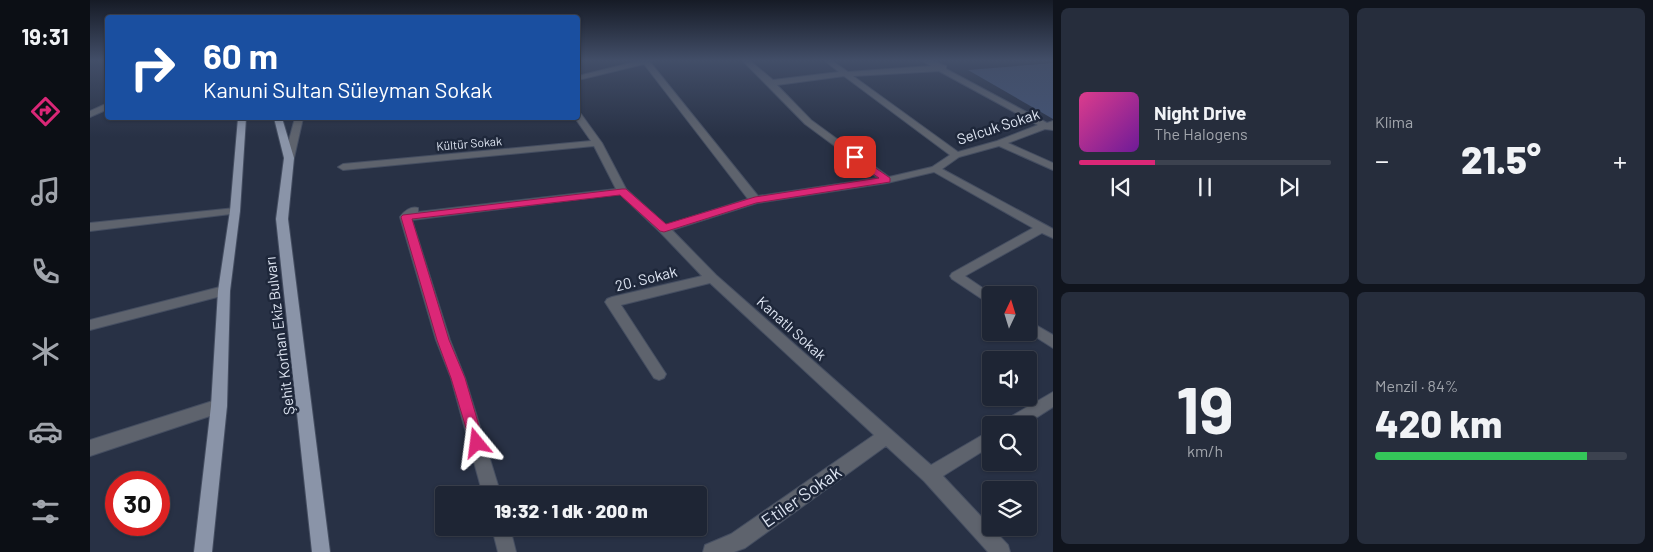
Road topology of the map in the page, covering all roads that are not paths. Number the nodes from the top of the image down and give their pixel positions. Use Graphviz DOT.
graph roads {
  1 [pos="666,86"];
  2 [pos="774,86"];
  3 [pos="861,86"];
  4 [pos="972,86"];
  5 [pos="105,106"];
  6 [pos="90,114"];
  7 [pos="580,119"];
  8 [pos="242,120"];
  9 [pos="279,120"];
  10 [pos="298,120"];
  11 [pos="1050,127"];
  12 [pos="597,143"];
  13 [pos="1000,144"];
  14 [pos="956,155"];
  15 [pos="289,158"];
  16 [pos="343,167"];
  17 [pos="1053,167"];
  18 [pos="935,169"];
  19 [pos="887,180"];
  20 [pos="622,192"];
  21 [pos="755,200"];
  22 [pos="235,211"];
  23 [pos="90,227"];
  24 [pos="664,228"];
  25 [pos="1041,228"];
  26 [pos="1053,234"];
  27 [pos="712,278"];
  28 [pos="224,291"];
  29 [pos="982,294"];
  30 [pos="90,325"];
  31 [pos="1038,332"];
  32 [pos="1053,342"];
  33 [pos="659,374"];
  34 [pos="1053,399"];
  35 [pos="219,406"];
  36 [pos="1026,416"];
  37 [pos="886,436"];
  38 [pos="982,442"];
  39 [pos="90,448"];
  40 [pos="930,474"];
  41 [pos="489,486"];
  42 [pos="503,536"];
  43 [pos="203,552"];
  44 [pos="321,552"];
  45 [pos="508,552"];
  46 [pos="712,552"];
  47 [pos="1001,552"];
  1 -- 21 [label="street"];
  2 -- 19 [label="street"];
  3 -- 14 [label="street"];
  4 -- 11 [label="street"];
  5 -- 6 [label="street"];
  7 -- 12 [label="street, Kanatlı Sokak"];
  8 -- 22 [label="main road"];
  9 -- 15 [label="main road, Şehit Korhan Ekiz Bulvarı"];
  10 -- 15 [label="street"];
  11 -- 13 [label="street, Selcuk Sokak"];
  12 -- 16 [label="street, Kültür Sokak"];
  12 -- 20 [label="street, Kanatlı Sokak"];
  13 -- 14 [label="street, Selcuk Sokak"];
  13 -- 17 [label="street"];
  14 -- 18 [label="street, Selcuk Sokak"];
  15 -- 44 [label="main road, Şehit Korhan Ekiz Bulvarı"];
  18 -- 19 [label="street, Selcuk Sokak"];
  18 -- 25 [label="street"];
  19 -- 21 [label="street, Selcuk Sokak"];
  20 -- 24 [label="street, Kanatlı Sokak"];
  20 -- 41 [label="street"];
  21 -- 24 [label="street, Selcuk Sokak"];
  22 -- 23 [label="street"];
  22 -- 28 [label="main road"];
  24 -- 27 [label="street, Kanatlı Sokak"];
  25 -- 26 [label="street"];
  25 -- 29 [label="street"];
  27 -- 33 [label="street, 20. Sokak"];
  27 -- 37 [label="street, Kanatlı Sokak"];
  28 -- 30 [label="street"];
  28 -- 35 [label="main road"];
  31 -- 32 [label="street"];
  34 -- 36 [label="street"];
  35 -- 39 [label="street"];
  35 -- 43 [label="main road"];
  37 -- 40 [label="street, Kanatlı Sokak"];
  37 -- 46 [label="street, Etiler Sokak"];
  38 -- 40 [label="street"];
  40 -- 47 [label="street, Kanatlı Sokak"];
  42 -- 45 [label="street"];
}
